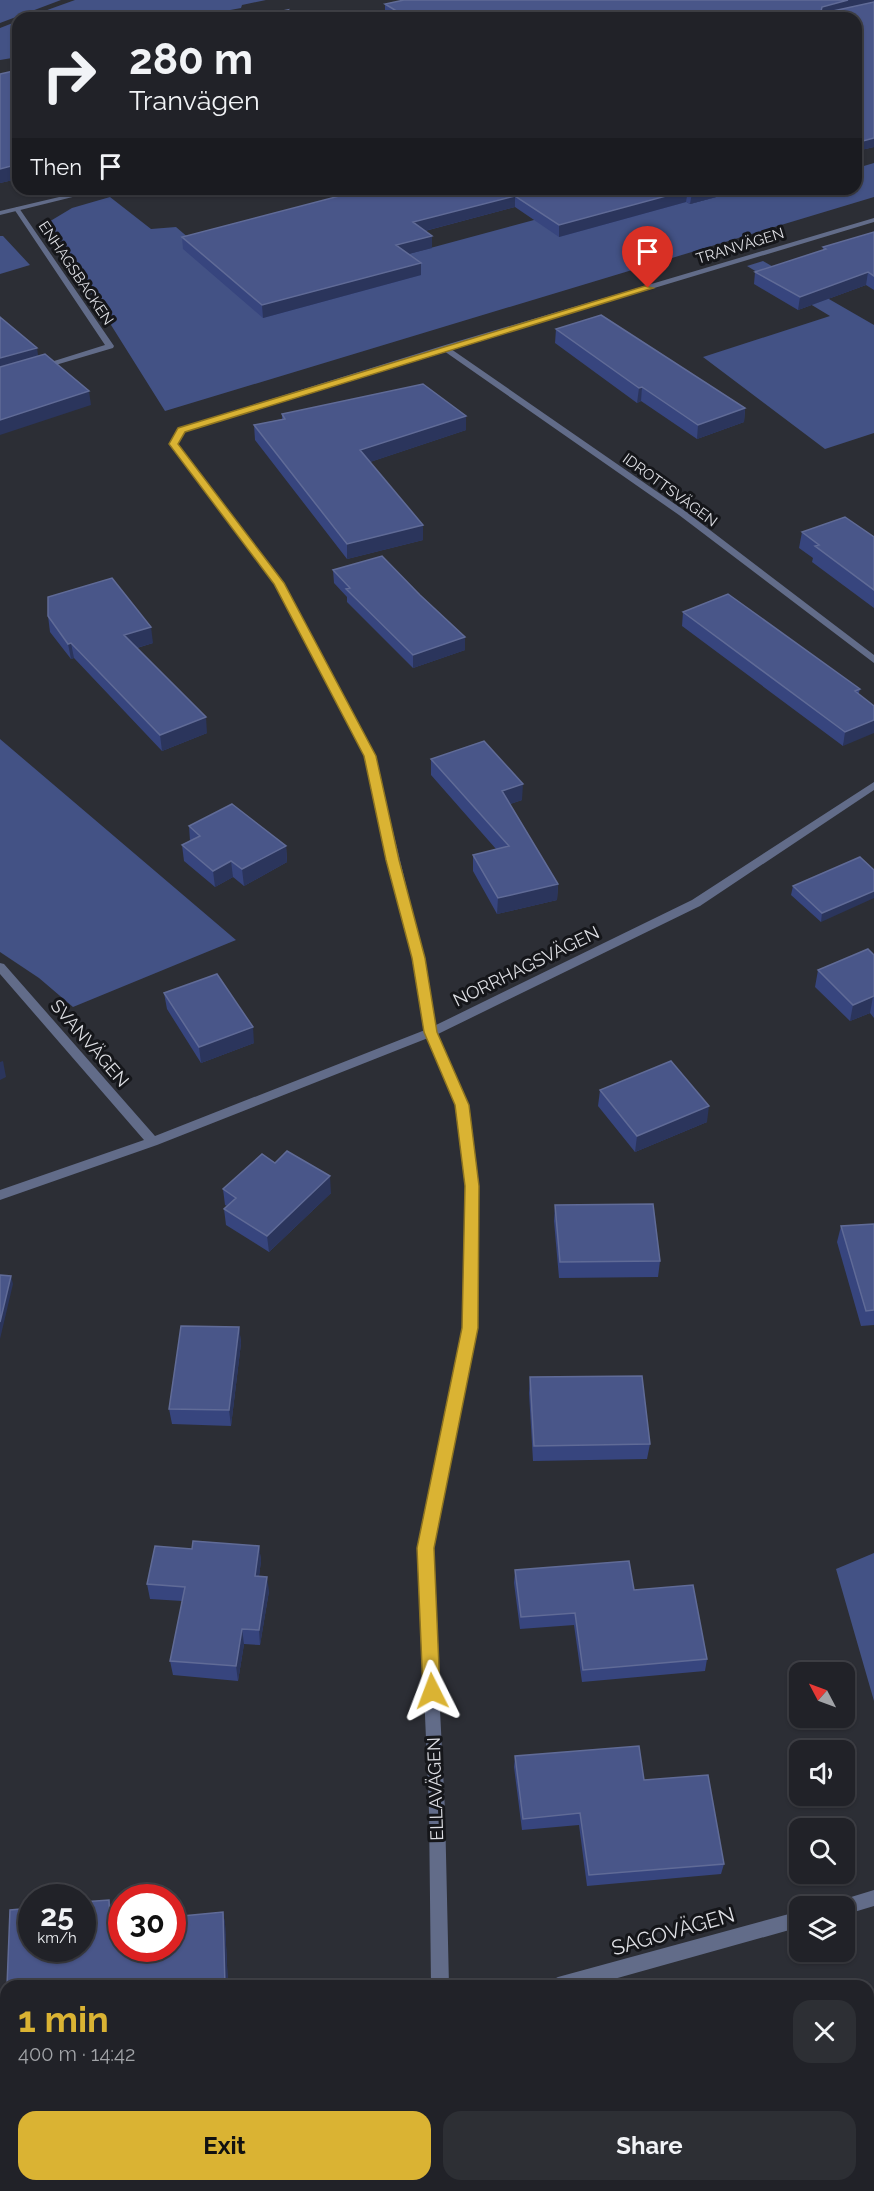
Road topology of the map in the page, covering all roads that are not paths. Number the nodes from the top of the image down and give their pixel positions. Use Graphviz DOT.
graph roads {
  1 [pos="76,195"];
  2 [pos="16,209"];
  3 [pos="0,213"];
  4 [pos="874,220"];
  5 [pos="446,348"];
  6 [pos="33,369"];
  7 [pos="173,444"];
  8 [pos="874,660"];
  9 [pos="874,785"];
  10 [pos="0,967"];
  11 [pos="431,1032"];
  12 [pos="153,1142"];
  13 [pos="0,1194"];
  14 [pos="874,1898"];
  15 [pos="855,1903"];
  16 [pos="789,1922"];
  17 [pos="440,1980"];
  18 [pos="580,1980"];
  1 -- 2 [label="street"];
  2 -- 3 [label="street"];
  2 -- 6 [label="street, ENHAGSBACKEN"];
  4 -- 5 [label="street, TRANVÄGEN"];
  5 -- 7 [label="street, TRANVÄGEN"];
  5 -- 8 [label="street, IDROTTSVÄGEN"];
  7 -- 11 [label="street, ELLAVÄGEN"];
  9 -- 11 [label="street, NORRHAGSVÄGEN"];
  10 -- 12 [label="street, SVANVÄGEN"];
  11 -- 12 [label="street, NORRHAGSVÄGEN"];
  11 -- 17 [label="street, ELLAVÄGEN"];
  12 -- 13 [label="street, NORRHAGSVÄGEN"];
  14 -- 15 [label="street"];
  16 -- 18 [label="street, SAGOVÄGEN"];
}
